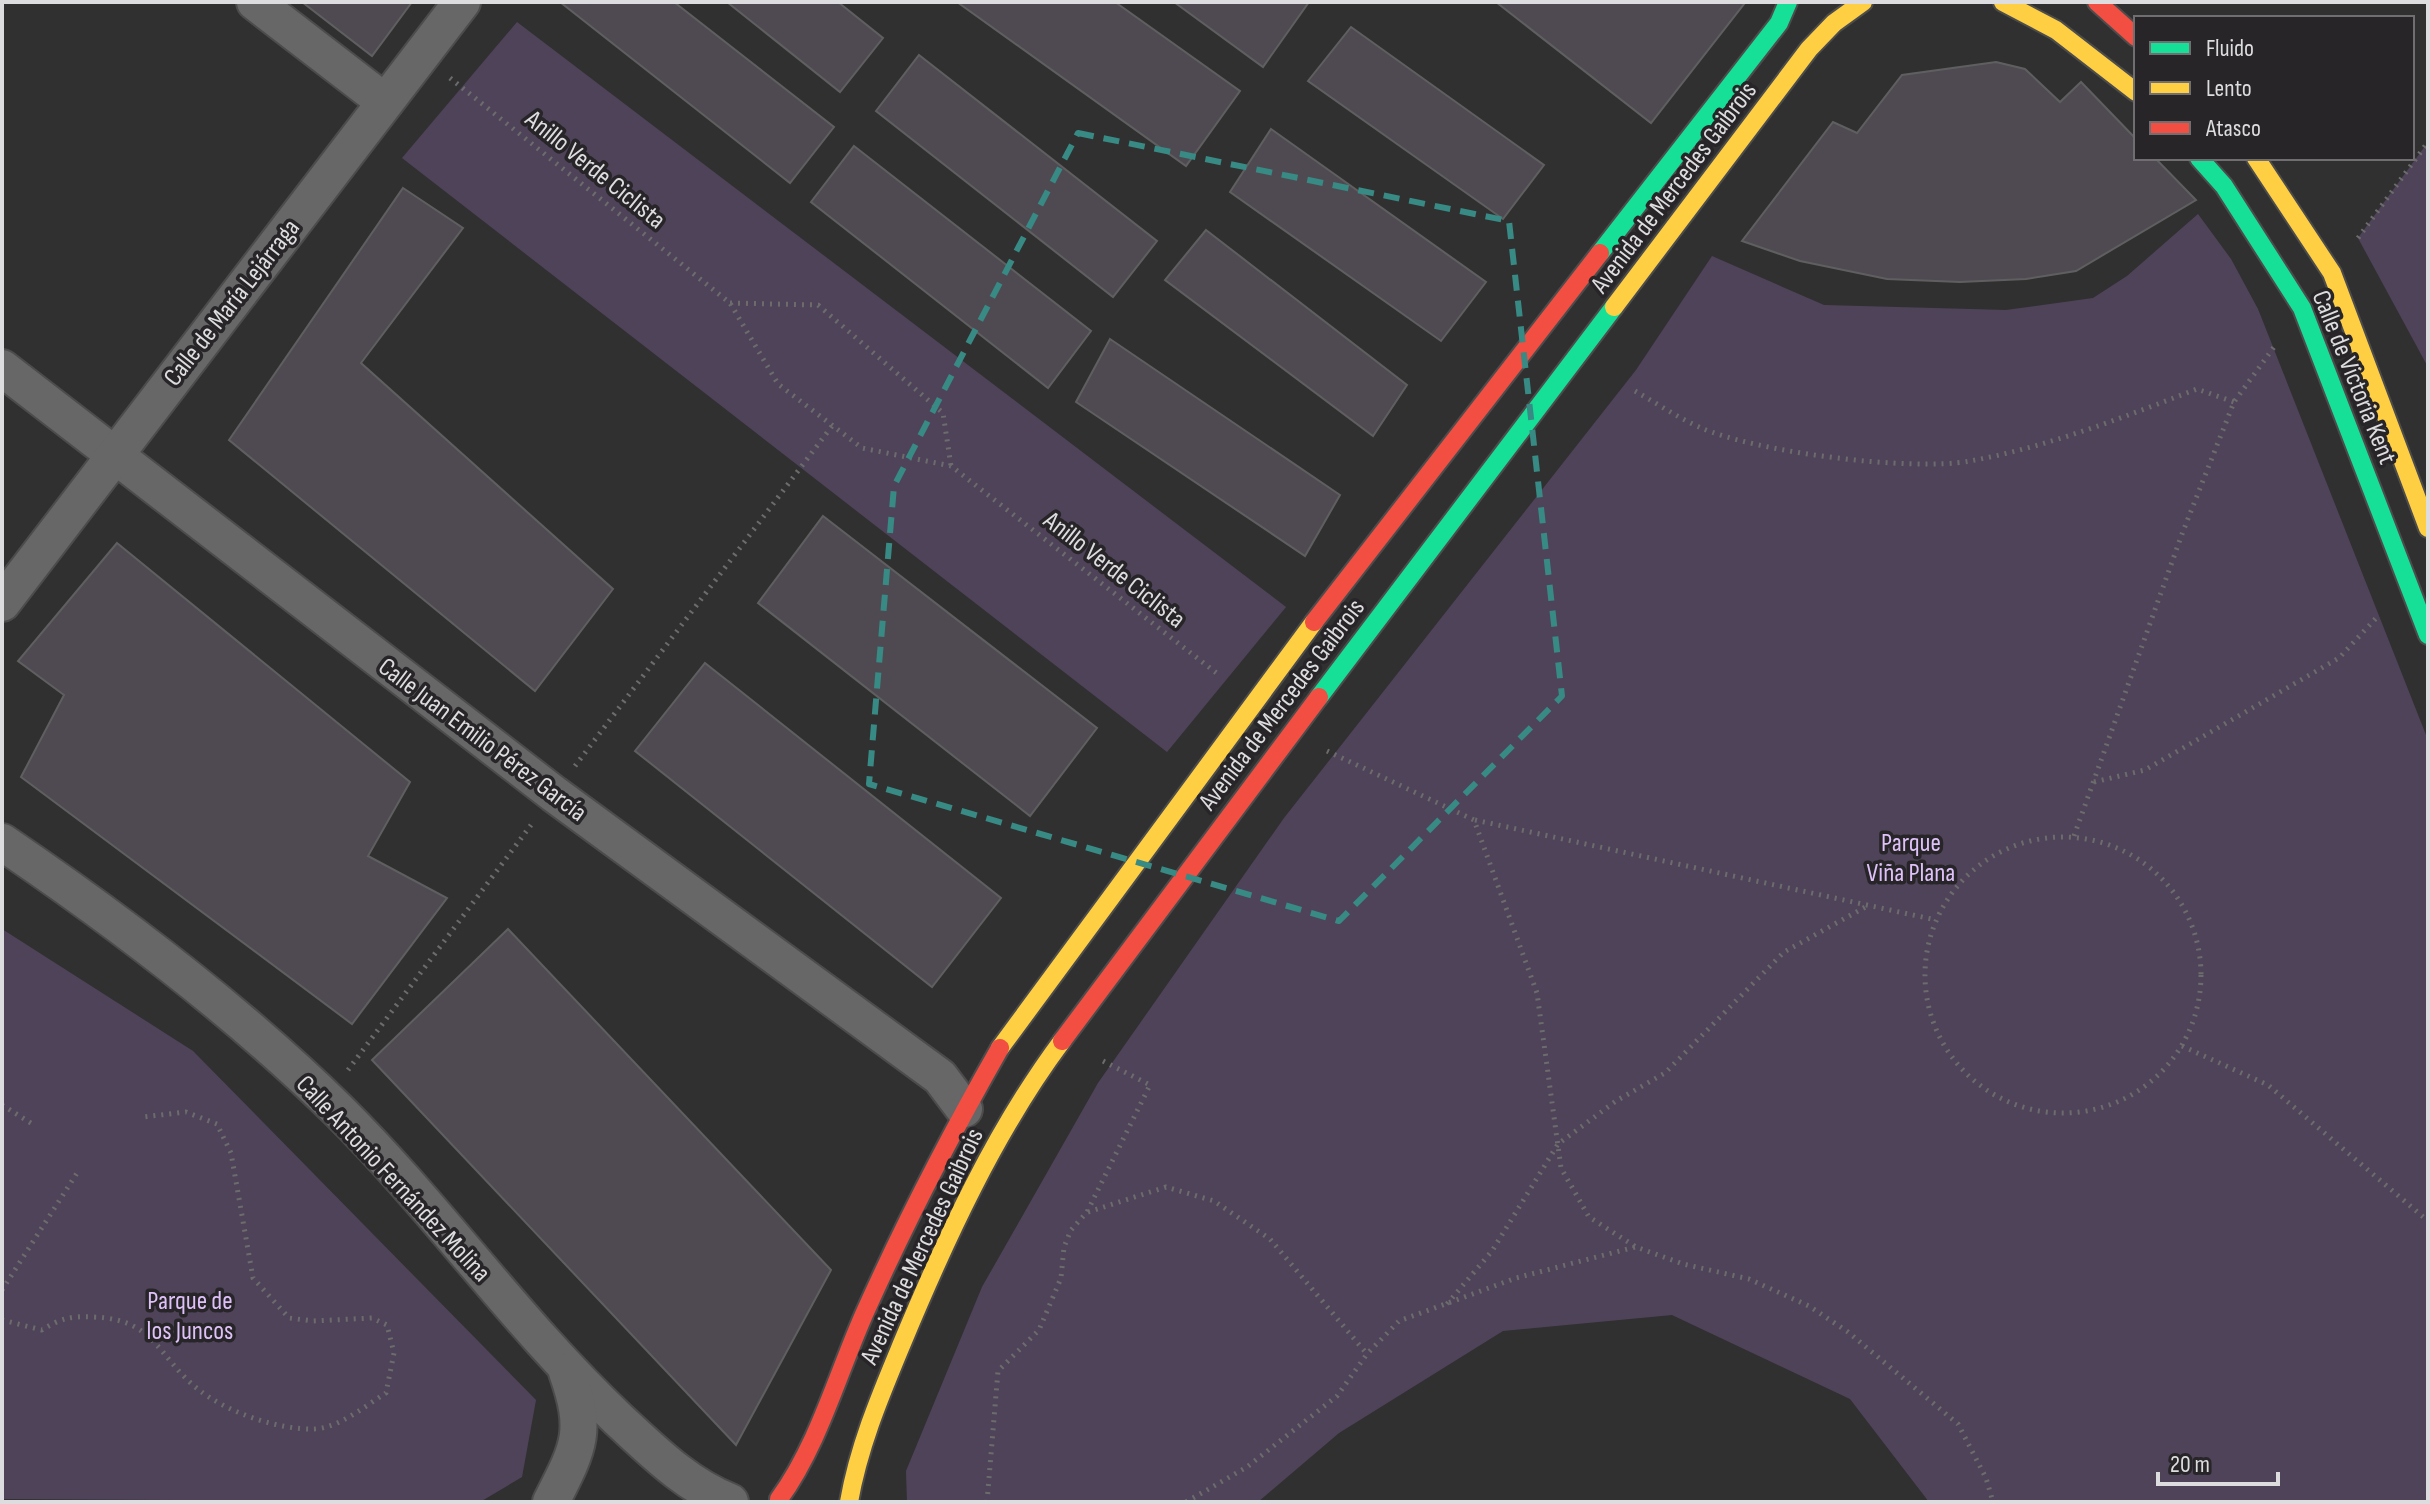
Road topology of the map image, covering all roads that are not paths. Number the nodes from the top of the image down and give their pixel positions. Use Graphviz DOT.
graph roads {
  1 [pos="255,2"];
  2 [pos="462,2"];
  3 [pos="1788,2"];
  4 [pos="1863,2"];
  5 [pos="2003,2"];
  6 [pos="2097,2"];
  7 [pos="2134,35"];
  8 [pos="2134,90"];
  9 [pos="385,102"];
  10 [pos="2201,160"];
  11 [pos="2257,160"];
  12 [pos="2,368"];
  13 [pos="113,455"];
  14 [pos="2428,528"];
  15 [pos="2,603"];
  16 [pos="2428,635"];
  17 [pos="2,842"];
  18 [pos="964,1109"];
  19 [pos="567,1371"];
  20 [pos="803,1499"];
  21 [pos="775,1501"];
  22 [pos="551,1502"];
  23 [pos="730,1502"];
  24 [pos="849,1502"];
  1 -- 9 [label="street"];
  2 -- 9 [label="street, Calle de María Lejárraga"];
  3 -- 18 [label="street, Avenida de Mercedes Gaibrois"];
  4 -- 24 [label="street, Avenida de Mercedes Gaibrois"];
  5 -- 8 [label="street"];
  6 -- 7 [label="street"];
  9 -- 13 [label="street, Calle de María Lejárraga"];
  10 -- 16 [label="street, Calle de Victoria Kent"];
  11 -- 14 [label="street, Calle de Victoria Kent"];
  12 -- 13 [label="street, Calle Juan Emilio Pérez García"];
  13 -- 15 [label="street, Calle de María Lejárraga"];
  13 -- 18 [label="street, Calle Juan Emilio Pérez García"];
  17 -- 19 [label="street, Calle Antonio Fernández Molina"];
  18 -- 21 [label="street, Avenida de Mercedes Gaibrois"];
  19 -- 22 [label="street"];
  19 -- 23 [label="street, Calle Antonio Fernández Molina"];
  20 -- 21 [label="street"];
}
